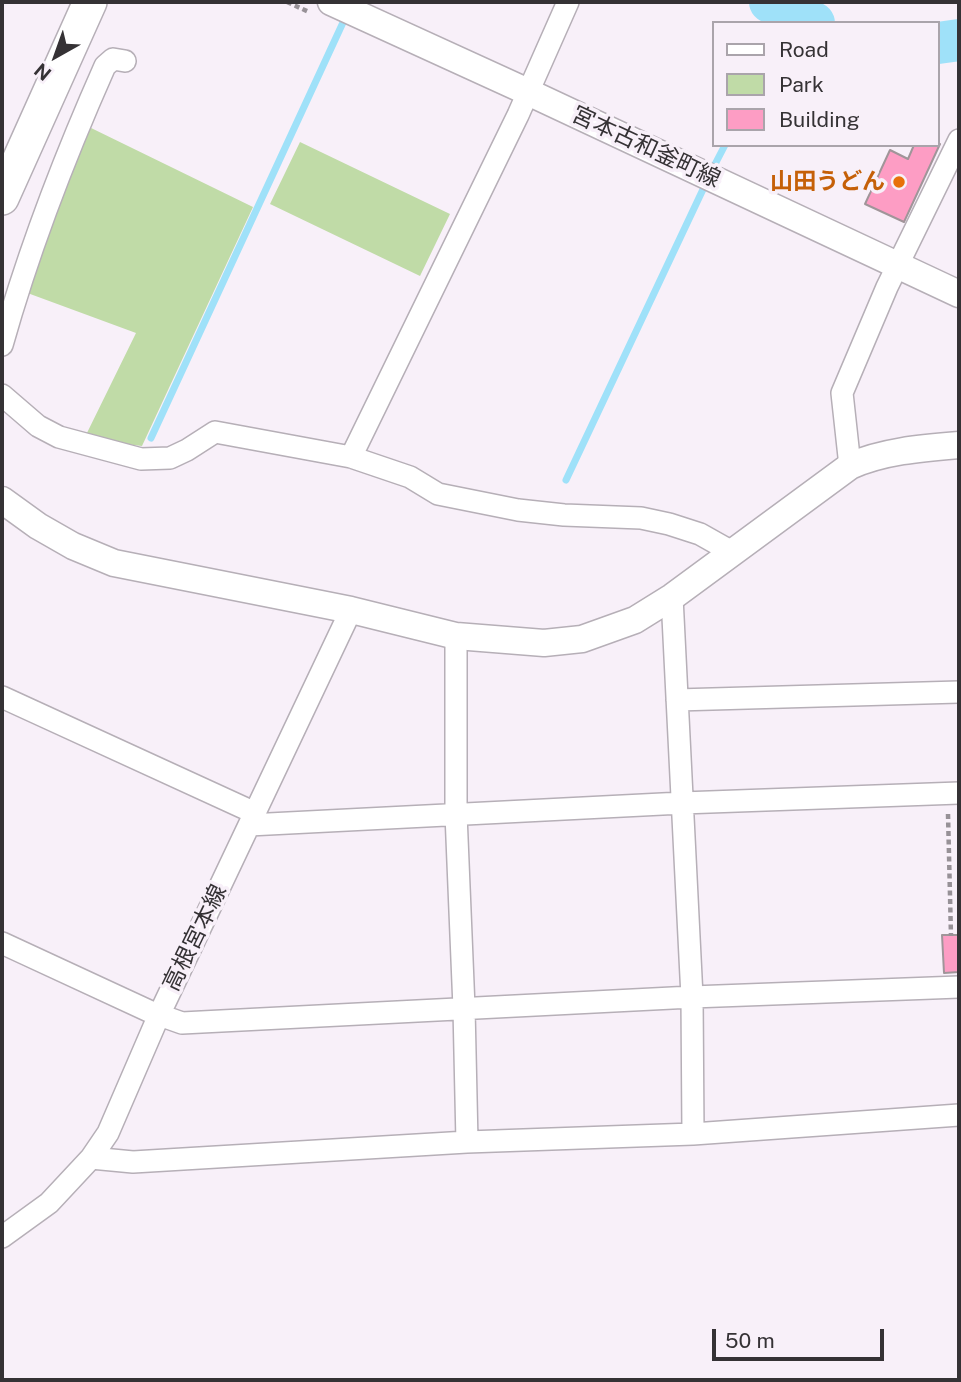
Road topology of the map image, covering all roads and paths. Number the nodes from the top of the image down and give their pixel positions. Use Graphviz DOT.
graph roads {
  1 [pos="90,2"];
  2 [pos="331,2"];
  3 [pos="568,2"];
  4 [pos="125,61"];
  5 [pos="528,92"];
  6 [pos="959,141"];
  7 [pos="2,198"];
  8 [pos="898,265"];
  9 [pos="959,294"];
  10 [pos="2,345"];
  11 [pos="2,394"];
  12 [pos="959,445"];
  13 [pos="351,457"];
  14 [pos="850,466"];
  15 [pos="2,500"];
  16 [pos="732,552"];
  17 [pos="672,597"];
  18 [pos="351,610"];
  19 [pos="456,636"];
  20 [pos="959,692"];
  21 [pos="2,697"];
  22 [pos="677,699"];
  23 [pos="953,793"];
  24 [pos="682,803"];
  25 [pos="456,814"];
  26 [pos="252,819"];
  27 [pos="951,936"];
  28 [pos="2,943"];
  29 [pos="959,987"];
  30 [pos="692,998"];
  31 [pos="464,1008"];
  32 [pos="159,1015"];
  33 [pos="959,1115"];
  34 [pos="693,1134"];
  35 [pos="467,1142"];
  36 [pos="91,1158"];
  37 [pos="2,1237"];
  1 -- 7 [label="main road"];
  2 -- 5 [label="street, 宮本古和釜町線"];
  3 -- 5 [label="street"];
  4 -- 10 [label="street"];
  5 -- 8 [label="street, 宮本古和釜町線"];
  5 -- 13 [label="street"];
  6 -- 8 [label="street"];
  8 -- 9 [label="street, 宮本古和釜町線"];
  8 -- 14 [label="street"];
  11 -- 13 [label="street"];
  12 -- 14 [label="street"];
  13 -- 16 [label="street"];
  14 -- 16 [label="street"];
  15 -- 18 [label="street"];
  16 -- 17 [label="street"];
  17 -- 19 [label="street"];
  17 -- 22 [label="street"];
  18 -- 19 [label="street"];
  18 -- 26 [label="street, 高根宮本線"];
  19 -- 25 [label="street"];
  20 -- 22 [label="street"];
  21 -- 26 [label="street"];
  22 -- 24 [label="street"];
  23 -- 24 [label="street"];
  23 -- 27 [label="path"];
  24 -- 25 [label="street"];
  24 -- 30 [label="street"];
  25 -- 26 [label="street"];
  25 -- 31 [label="street"];
  26 -- 32 [label="street, 高根宮本線"];
  28 -- 32 [label="street"];
  29 -- 30 [label="street"];
  30 -- 31 [label="street"];
  30 -- 34 [label="street"];
  31 -- 32 [label="street"];
  31 -- 35 [label="street"];
  32 -- 36 [label="street, 高根宮本線"];
  33 -- 34 [label="street"];
  34 -- 35 [label="street"];
  35 -- 36 [label="street"];
  36 -- 37 [label="street, 高根宮本線"];
}
